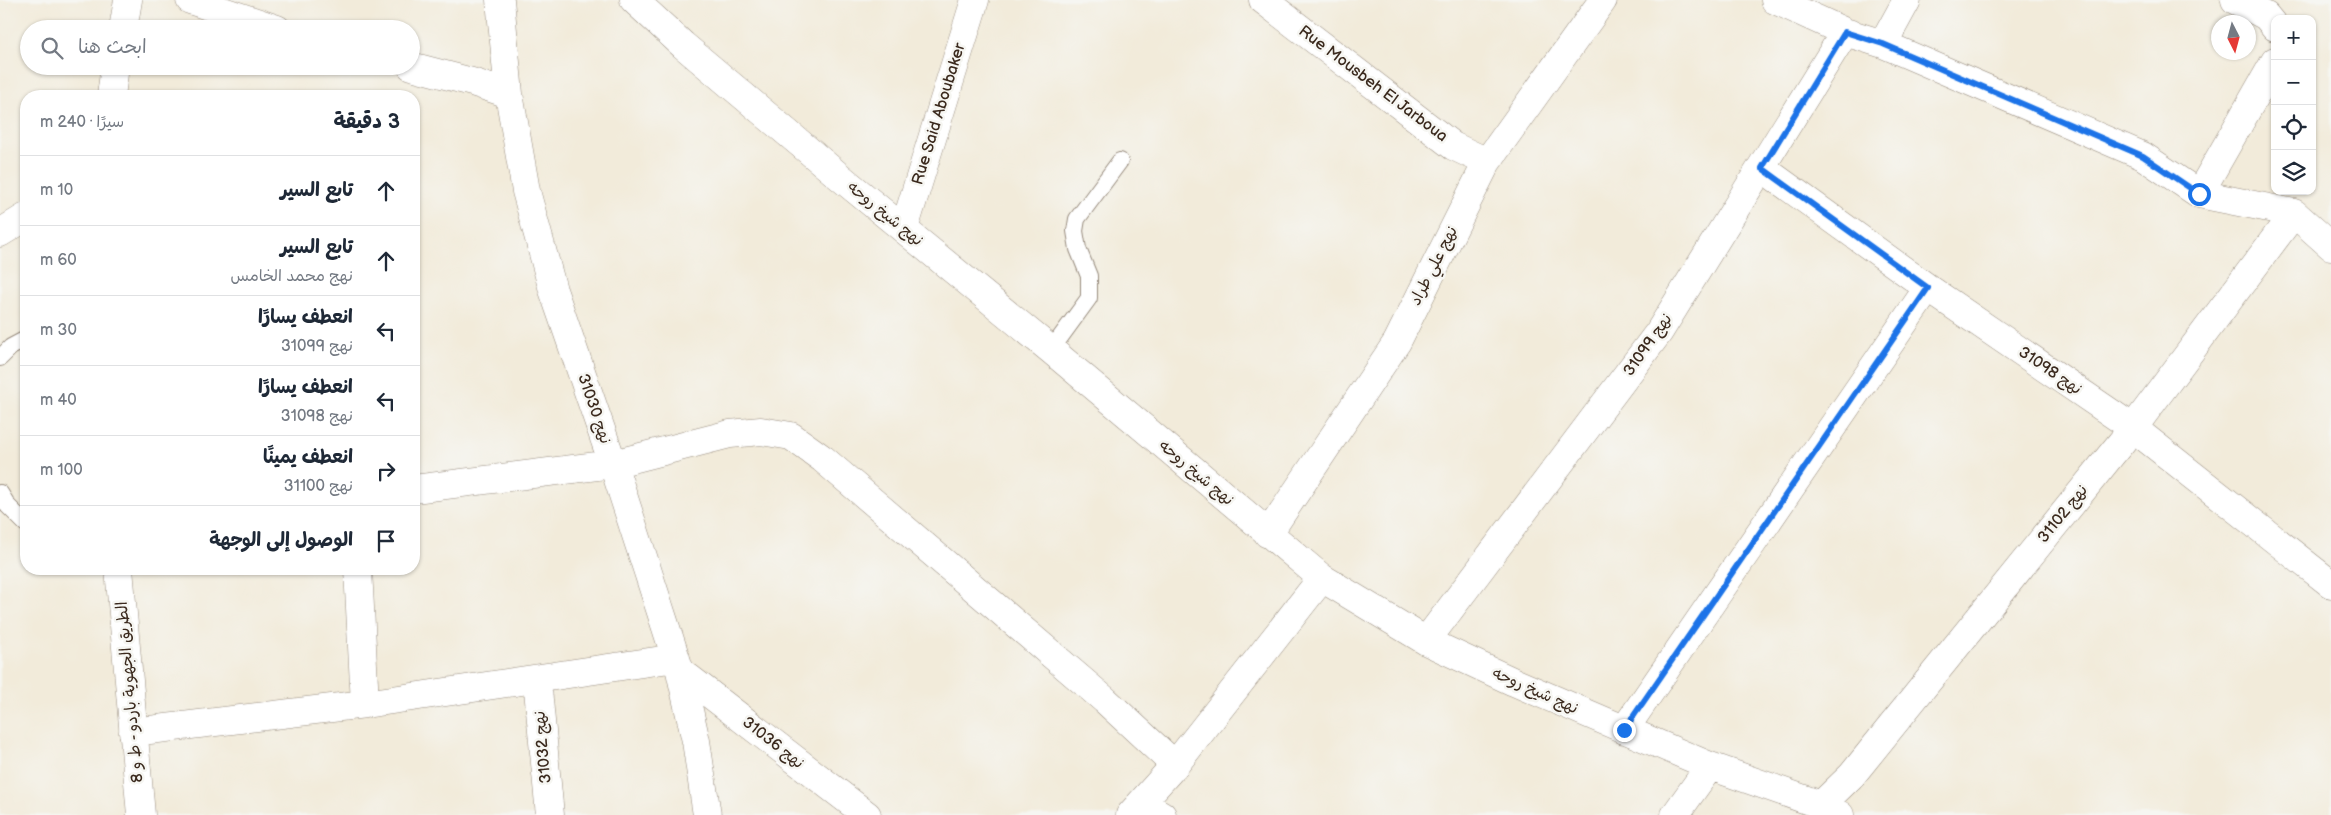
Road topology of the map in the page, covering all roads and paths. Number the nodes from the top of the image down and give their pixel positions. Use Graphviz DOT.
graph roads {
  1 [pos="128,0"];
  2 [pos="190,0"];
  3 [pos="500,0"];
  4 [pos="634,0"];
  5 [pos="975,0"];
  6 [pos="1262,0"];
  7 [pos="1603,0"];
  8 [pos="1775,0"];
  9 [pos="1907,0"];
  10 [pos="2235,0"];
  11 [pos="124,20"];
  12 [pos="250,20"];
  13 [pos="2271,22"];
  14 [pos="1845,32"];
  15 [pos="1883,44"];
  16 [pos="420,68"];
  17 [pos="2271,68"];
  18 [pos="114,75"];
  19 [pos="112,90"];
  20 [pos="510,94"];
  21 [pos="1120,160"];
  22 [pos="1487,162"];
  23 [pos="1762,168"];
  24 [pos="2199,194"];
  25 [pos="2294,214"];
  26 [pos="20,221"];
  27 [pos="904,229"];
  28 [pos="0,233"];
  29 [pos="2331,246"];
  30 [pos="1928,288"];
  31 [pos="20,342"];
  32 [pos="1051,350"];
  33 [pos="0,358"];
  34 [pos="2132,428"];
  35 [pos="613,464"];
  36 [pos="420,488"];
  37 [pos="0,493"];
  38 [pos="20,518"];
  39 [pos="1268,534"];
  40 [pos="120,575"];
  41 [pos="358,575"];
  42 [pos="1322,578"];
  43 [pos="2331,584"];
  44 [pos="1426,641"];
  45 [pos="678,665"];
  46 [pos="537,679"];
  47 [pos="365,704"];
  48 [pos="1624,730"];
  49 [pos="133,732"];
  50 [pos="1175,765"];
  51 [pos="1710,766"];
  52 [pos="1831,810"];
  53 [pos="1144,811"];
  54 [pos="141,815"];
  55 [pos="550,815"];
  56 [pos="708,815"];
  57 [pos="867,815"];
  58 [pos="1675,815"];
  1 -- 11 [label="street"];
  2 -- 12 [label="street"];
  3 -- 20 [label="street, نهج 31030"];
  4 -- 27 [label="street, نهج شيخ روحه"];
  5 -- 27 [label="street, Rue Said Aboubaker"];
  6 -- 22 [label="street, Rue Mousbeh El Jarboua"];
  7 -- 22 [label="street, نهج علي طراد"];
  8 -- 14 [label="street"];
  9 -- 15 [label="street"];
  10 -- 13 [label="street"];
  14 -- 15 [label="street"];
  14 -- 23 [label="street, نهج 31099"];
  15 -- 24 [label="street"];
  16 -- 20 [label="street"];
  17 -- 24 [label="street"];
  18 -- 19 [label="street"];
  20 -- 35 [label="street, نهج 31030"];
  21 -- 32 [label="lane"];
  22 -- 39 [label="street, نهج علي طراد"];
  23 -- 30 [label="street, نهج 31098"];
  23 -- 44 [label="street, نهج 31099"];
  24 -- 25 [label="street"];
  25 -- 29 [label="street"];
  25 -- 34 [label="street, نهج 31102"];
  26 -- 28 [label="street"];
  27 -- 32 [label="street, نهج شيخ روحه"];
  30 -- 34 [label="street, نهج 31098"];
  30 -- 48 [label="street"];
  31 -- 33 [label="lane"];
  32 -- 39 [label="street, نهج شيخ روحه"];
  34 -- 43 [label="street, نهج 31098"];
  34 -- 52 [label="street, نهج 31102"];
  35 -- 36 [label="street"];
  35 -- 45 [label="street, نهج 31030"];
  35 -- 50 [label="street"];
  37 -- 38 [label="lane"];
  39 -- 42 [label="street, نهج شيخ روحه"];
  40 -- 49 [label="street, الطريق الجهوية باردو - ط و 8"];
  41 -- 47 [label="street"];
  42 -- 44 [label="street, نهج شيخ روحه"];
  42 -- 50 [label="street"];
  44 -- 48 [label="street, نهج شيخ روحه"];
  45 -- 46 [label="street"];
  45 -- 56 [label="street, نهج 31030"];
  45 -- 57 [label="street, نهج 31036"];
  46 -- 47 [label="street"];
  46 -- 55 [label="street, نهج 31032"];
  47 -- 49 [label="street"];
  48 -- 51 [label="street, نهج شيخ روحه"];
  49 -- 54 [label="street, الطريق الجهوية باردو - ط و 8"];
  50 -- 53 [label="street"];
  51 -- 52 [label="street, نهج شيخ روحه"];
  51 -- 58 [label="street"];
}
